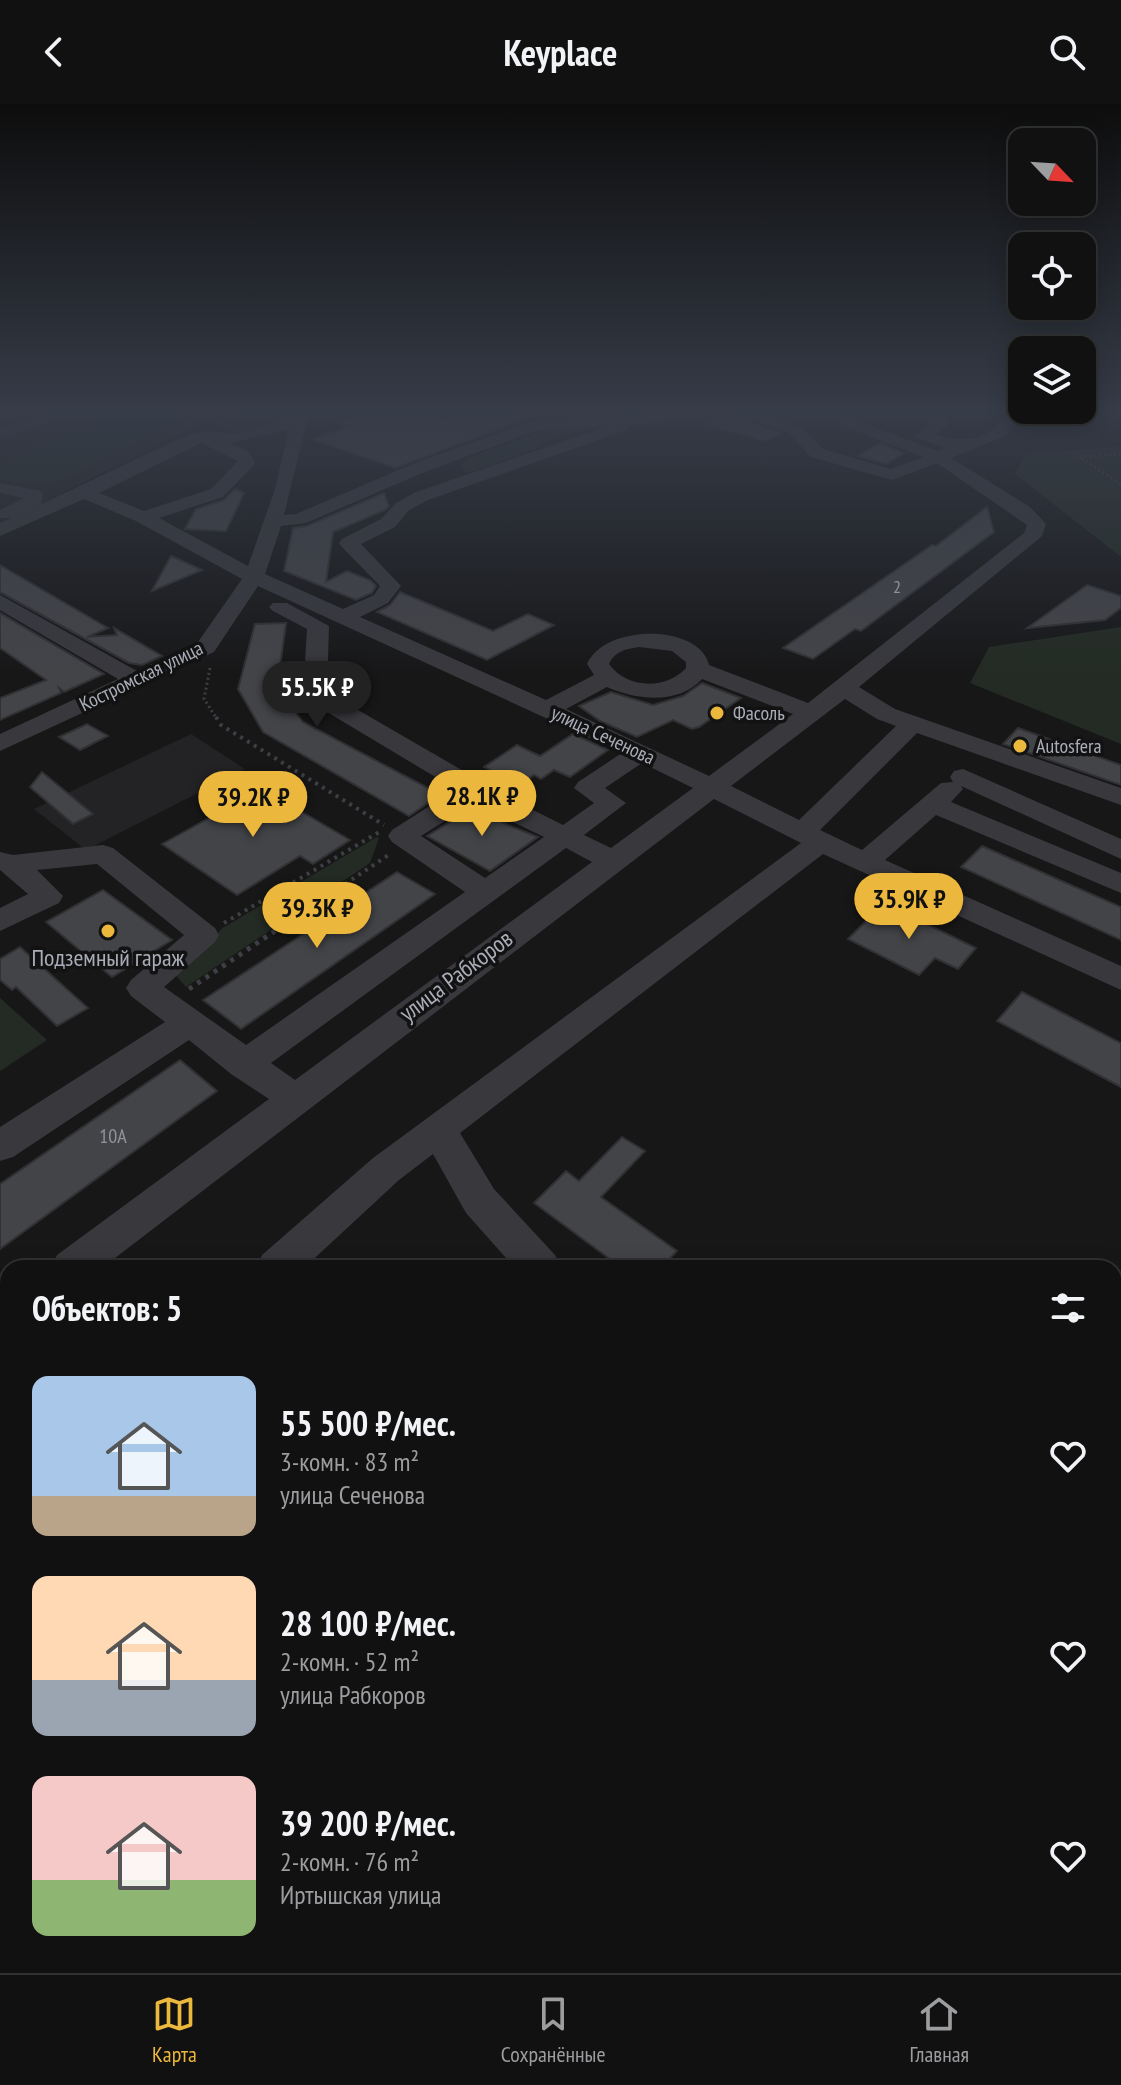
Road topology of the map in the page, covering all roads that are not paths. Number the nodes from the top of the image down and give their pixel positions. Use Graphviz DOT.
graph roads {
  1 [pos="35,499"];
  2 [pos="70,499"];
  3 [pos="99,499"];
  4 [pos="198,499"];
  5 [pos="280,499"];
  6 [pos="345,499"];
  7 [pos="416,499"];
  8 [pos="1010,499"];
  9 [pos="0,517"];
  10 [pos="143,517"];
  11 [pos="275,521"];
  12 [pos="0,530"];
  13 [pos="254,577"];
  14 [pos="286,592"];
  15 [pos="0,601"];
  16 [pos="345,616"];
  17 [pos="698,669"];
  18 [pos="607,678"];
  19 [pos="136,680"];
  20 [pos="844,688"];
  21 [pos="548,709"];
  22 [pos="809,712"];
  23 [pos="913,723"];
  24 [pos="0,743"];
  25 [pos="994,750"];
  26 [pos="641,752"];
  27 [pos="963,777"];
  28 [pos="1087,785"];
  29 [pos="713,787"];
  30 [pos="1121,797"];
  31 [pos="933,804"];
  32 [pos="449,806"];
  33 [pos="1055,818"];
  34 [pos="569,836"];
  35 [pos="811,837"];
  36 [pos="1029,845"];
  37 [pos="1121,850"];
  38 [pos="612,860"];
  39 [pos="866,862"];
  40 [pos="6,863"];
  41 [pos="1121,884"];
  42 [pos="485,892"];
  43 [pos="0,921"];
  44 [pos="1121,979"];
  45 [pos="177,1014"];
  46 [pos="243,1065"];
  47 [pos="294,1098"];
  48 [pos="438,1129"];
  49 [pos="0,1146"];
  50 [pos="81,1260"];
  51 [pos="285,1260"];
  52 [pos="534,1260"];
  1 -- 9 [label="street"];
  2 -- 12 [label="street"];
  3 -- 10 [label="street, улица Сеченова"];
  4 -- 10 [label="street"];
  5 -- 11 [label="street, Костромская улица"];
  6 -- 11 [label="street"];
  7 -- 16 [label="street"];
  8 -- 20 [label="street, улица Рабкоров"];
  10 -- 13 [label="street, улица Сеченова"];
  11 -- 13 [label="street, Костромская улица"];
  13 -- 14 [label="street, улица Сеченова"];
  13 -- 19 [label="street, Костромская улица"];
  14 -- 16 [label="street, улица Сеченова"];
  14 -- 34 [label="street"];
  15 -- 19 [label="street"];
  16 -- 21 [label="street, улица Сеченова"];
  17 -- 18 [label="street"];
  17 -- 18 [label="street"];
  17 -- 22 [label="street"];
  18 -- 21 [label="street"];
  19 -- 24 [label="street, Костромская улица"];
  20 -- 22 [label="street, улица Рабкоров"];
  20 -- 23 [label="street"];
  21 -- 26 [label="street, улица Сеченова"];
  22 -- 29 [label="street, улица Рабкоров"];
  23 -- 25 [label="street"];
  23 -- 35 [label="street"];
  25 -- 27 [label="street"];
  25 -- 28 [label="street"];
  26 -- 29 [label="street, улица Сеченова"];
  26 -- 34 [label="street"];
  27 -- 31 [label="street"];
  27 -- 33 [label="street"];
  28 -- 30 [label="street"];
  28 -- 33 [label="street"];
  29 -- 35 [label="street, улица Сеченова"];
  29 -- 38 [label="street, улица Рабкоров"];
  31 -- 36 [label="street"];
  31 -- 39 [label="street"];
  32 -- 42 [label="street"];
  33 -- 36 [label="street"];
  33 -- 37 [label="street"];
  34 -- 38 [label="street"];
  34 -- 42 [label="street"];
  35 -- 39 [label="street, улица Сеченова"];
  35 -- 48 [label="street"];
  36 -- 41 [label="street"];
  38 -- 47 [label="street, улица Рабкоров"];
  39 -- 44 [label="street, улица Сеченова"];
  40 -- 43 [label="street"];
  40 -- 45 [label="street"];
  42 -- 46 [label="street"];
  45 -- 46 [label="street"];
  45 -- 49 [label="street"];
  46 -- 47 [label="street"];
  47 -- 50 [label="street, улица Рабкоров"];
  48 -- 51 [label="street"];
  48 -- 52 [label="street"];
}
